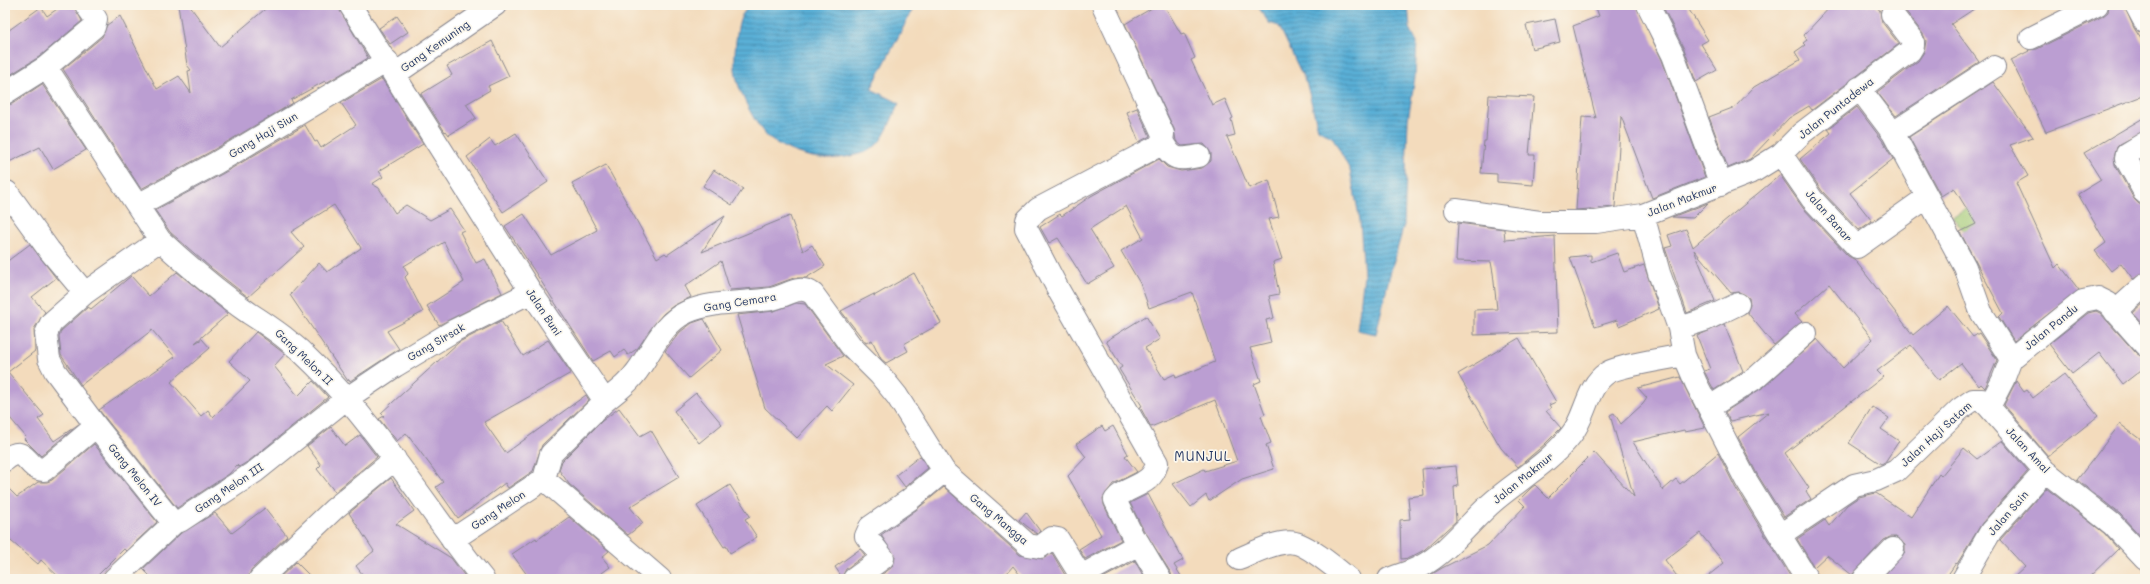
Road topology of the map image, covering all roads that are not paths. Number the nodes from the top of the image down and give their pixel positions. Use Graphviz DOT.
graph roads {
  1 [pos="86,5"];
  2 [pos="350,5"];
  3 [pos="495,5"];
  4 [pos="1104,5"];
  5 [pos="1648,5"];
  6 [pos="2097,5"];
  7 [pos="2136,5"];
  8 [pos="1894,8"];
  9 [pos="2145,22"];
  10 [pos="2031,38"];
  11 [pos="1994,67"];
  12 [pos="46,68"];
  13 [pos="391,68"];
  14 [pos="1859,88"];
  15 [pos="5,93"];
  16 [pos="1893,133"];
  17 [pos="1162,140"];
  18 [pos="2145,142"];
  19 [pos="1781,154"];
  20 [pos="1199,156"];
  21 [pos="1722,185"];
  22 [pos="6,192"];
  23 [pos="2145,193"];
  24 [pos="1926,198"];
  25 [pos="138,206"];
  26 [pos="1456,210"];
  27 [pos="1643,215"];
  28 [pos="160,240"];
  29 [pos="2145,285"];
  30 [pos="84,292"];
  31 [pos="531,292"];
  32 [pos="1738,304"];
  33 [pos="2115,312"];
  34 [pos="1679,328"];
  35 [pos="1806,333"];
  36 [pos="2145,345"];
  37 [pos="1684,355"];
  38 [pos="2011,359"];
  39 [pos="346,399"];
  40 [pos="605,401"];
  41 [pos="1710,407"];
  42 [pos="1989,407"];
  43 [pos="96,426"];
  44 [pos="395,459"];
  45 [pos="5,460"];
  46 [pos="2045,470"];
  47 [pos="944,471"];
  48 [pos="544,480"];
  49 [pos="176,521"];
  50 [pos="1780,535"];
  51 [pos="452,540"];
  52 [pos="1138,542"];
  53 [pos="1893,549"];
  54 [pos="1239,559"];
  55 [pos="2145,560"];
  56 [pos="1079,577"];
  57 [pos="114,579"];
  58 [pos="260,579"];
  59 [pos="483,579"];
  60 [pos="660,579"];
  61 [pos="854,579"];
  62 [pos="1160,579"];
  63 [pos="1350,579"];
  64 [pos="1389,579"];
  65 [pos="1807,579"];
  66 [pos="1864,579"];
  67 [pos="1963,579"];
  1 -- 12 [label="street"];
  2 -- 13 [label="street, Jalan Buni"];
  3 -- 13 [label="street, Gang Kemuning"];
  4 -- 17 [label="street"];
  5 -- 21 [label="street, Jalan Makmur"];
  6 -- 10 [label="street"];
  7 -- 9 [label="street"];
  8 -- 14 [label="street, Jalan Puntadewa"];
  11 -- 16 [label="street"];
  12 -- 15 [label="street"];
  12 -- 25 [label="street, Gang Melon II"];
  13 -- 25 [label="street, Gang Haji Siun"];
  13 -- 31 [label="street, Jalan Buni"];
  14 -- 16 [label="street"];
  14 -- 19 [label="street, Jalan Puntadewa"];
  16 -- 24 [label="street"];
  17 -- 20 [label="street"];
  17 -- 52 [label="street"];
  18 -- 23 [label="street"];
  19 -- 21 [label="street, Jalan Puntadewa"];
  19 -- 24 [label="street, Jalan Banar"];
  21 -- 27 [label="street, Jalan Makmur"];
  22 -- 30 [label="street"];
  24 -- 38 [label="street"];
  25 -- 28 [label="street, Gang Melon II"];
  26 -- 27 [label="street"];
  27 -- 34 [label="street, Jalan Makmur"];
  28 -- 30 [label="street, Gang Melon IV"];
  28 -- 39 [label="street, Gang Melon II"];
  29 -- 33 [label="street"];
  30 -- 43 [label="street, Gang Melon IV"];
  31 -- 39 [label="street, Gang Sirsak"];
  31 -- 40 [label="street, Jalan Buni"];
  32 -- 34 [label="street"];
  33 -- 36 [label="street, Jalan Pandu"];
  33 -- 38 [label="street, Jalan Pandu"];
  34 -- 37 [label="street, Jalan Makmur"];
  35 -- 41 [label="street"];
  37 -- 41 [label="street, Jalan Makmur"];
  37 -- 64 [label="street, Jalan Makmur"];
  38 -- 42 [label="street"];
  39 -- 44 [label="street, Gang Melon II"];
  39 -- 49 [label="street, Gang Melon III"];
  40 -- 47 [label="street, Gang Cemara"];
  40 -- 48 [label="street"];
  41 -- 50 [label="street, Jalan Makmur"];
  42 -- 46 [label="street, Jalan Amal"];
  42 -- 50 [label="street, Jalan Haji Satam"];
  43 -- 45 [label="street"];
  43 -- 49 [label="street, Gang Melon IV"];
  44 -- 51 [label="street, Gang Melon II"];
  44 -- 58 [label="street"];
  46 -- 55 [label="street, Jalan Amal"];
  46 -- 67 [label="street, Jalan Sain"];
  47 -- 56 [label="street, Gang Mangga"];
  47 -- 61 [label="street"];
  48 -- 51 [label="street, Gang Melon"];
  48 -- 60 [label="street"];
  49 -- 57 [label="street, Gang Melon III"];
  50 -- 65 [label="street, Jalan Makmur"];
  51 -- 59 [label="street, Gang Melon II"];
  52 -- 56 [label="street"];
  52 -- 62 [label="street"];
  53 -- 66 [label="street"];
  54 -- 63 [label="street"];
}
